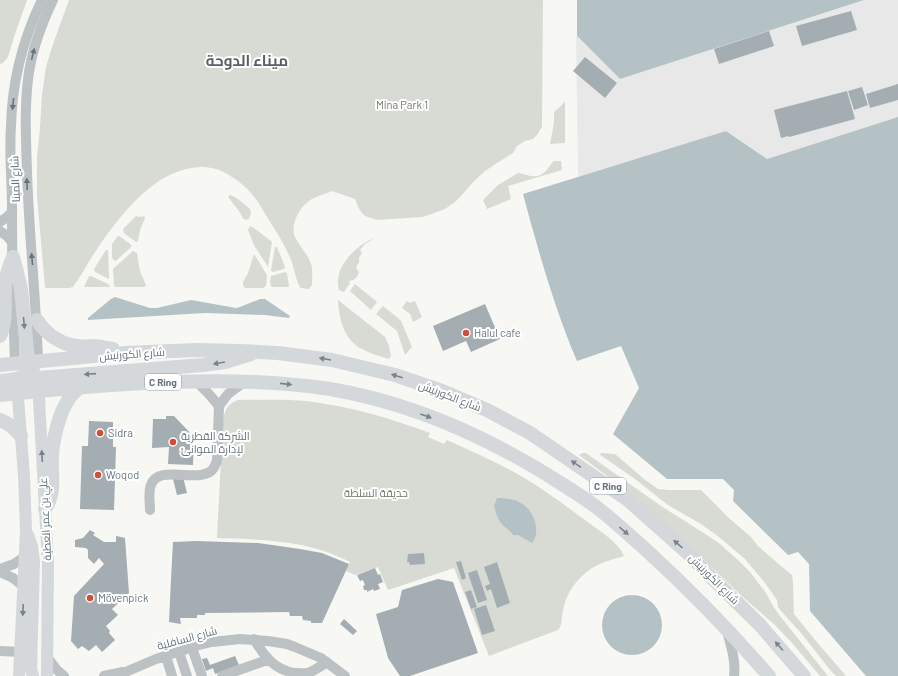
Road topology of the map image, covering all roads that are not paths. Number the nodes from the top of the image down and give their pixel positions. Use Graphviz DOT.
graph roads {
  1 [pos="42,0"];
  2 [pos="54,0"];
  3 [pos="12,212"];
  4 [pos="0,222"];
  5 [pos="12,223"];
  6 [pos="29,223"];
  7 [pos="0,231"];
  8 [pos="12,242"];
  9 [pos="13,257"];
  10 [pos="37,320"];
  11 [pos="0,336"];
  12 [pos="256,352"];
  13 [pos="125,353"];
  14 [pos="0,365"];
  15 [pos="31,373"];
  16 [pos="17,379"];
  17 [pos="0,381"];
  18 [pos="196,381"];
  19 [pos="247,382"];
  20 [pos="79,388"];
  21 [pos="18,394"];
  22 [pos="0,395"];
  23 [pos="219,406"];
  24 [pos="0,420"];
  25 [pos="21,436"];
  26 [pos="45,509"];
  27 [pos="150,510"];
  28 [pos="26,530"];
  29 [pos="24,557"];
  30 [pos="0,571"];
  31 [pos="24,587"];
  32 [pos="726,629"];
  33 [pos="254,640"];
  34 [pos="192,648"];
  35 [pos="0,652"];
  36 [pos="20,652"];
  37 [pos="178,652"];
  38 [pos="166,656"];
  39 [pos="47,657"];
  40 [pos="267,660"];
  41 [pos="327,662"];
  42 [pos="278,673"];
  43 [pos="122,675"];
  44 [pos="20,676"];
  45 [pos="33,676"];
  46 [pos="47,676"];
  47 [pos="64,676"];
  48 [pos="104,676"];
  49 [pos="172,676"];
  50 [pos="187,676"];
  51 [pos="202,676"];
  52 [pos="222,676"];
  53 [pos="346,676"];
  54 [pos="734,676"];
  55 [pos="769,676"];
  56 [pos="804,676"];
  1 -- 3 [label="street, شارع المينا, one-way"];
  6 -- 2 [label="street, شارع المينا, one-way"];
  3 -- 4 [label="street"];
  3 -- 5 [label="street, شارع المينا"];
  5 -- 6 [label="street"];
  5 -- 8 [label="street, شارع المينا"];
  10 -- 6 [label="street, شارع المينا, one-way"];
  7 -- 8 [label="street"];
  8 -- 9 [label="street, شارع المينا"];
  9 -- 11 [label="highway"];
  9 -- 15 [label="highway, one-way"];
  10 -- 13 [label="highway"];
  10 -- 15 [label="street, شارع المينا"];
  12 -- 13 [label="highway, شارع الكورنيش / C Ring"];
  12 -- 15 [label="highway, one-way"];
  56 -- 12 [label="highway, شارع الكورنيش / C Ring, one-way"];
  13 -- 15 [label="highway, شارع الكورنيش / C Ring"];
  14 -- 15 [label="highway, شارع الكورنيش / C Ring"];
  15 -- 16 [label="highway"];
  15 -- 20 [label="highway, شارع الكورنيش / C Ring"];
  15 -- 21 [label="highway"];
  26 -- 15 [label="main road, علي بن عمر العطية, one-way"];
  16 -- 17 [label="highway"];
  16 -- 21 [label="main road, علي بن عمر العطية"];
  18 -- 19 [label="highway, شارع الكورنيش / C Ring"];
  18 -- 20 [label="highway, شارع الكورنيش / C Ring"];
  18 -- 23 [label="street"];
  19 -- 23 [label="street"];
  19 -- 32 [label="highway, شارع الكورنيش / C Ring, one-way"];
  20 -- 26 [label="highway"];
  21 -- 22 [label="highway"];
  21 -- 25 [label="main road, علي بن عمر العطية"];
  23 -- 27 [label="street"];
  24 -- 25 [label="highway"];
  25 -- 28 [label="main road, علي بن عمر العطية"];
  26 -- 39 [label="main road, علي بن عمر العطية"];
  28 -- 29 [label="main road, علي بن عمر العطية"];
  28 -- 45 [label="main road"];
  29 -- 30 [label="street"];
  29 -- 31 [label="main road, علي بن عمر العطية"];
  30 -- 31 [label="street"];
  31 -- 36 [label="main road, علي بن عمر العطية, one-way"];
  32 -- 54 [label="street"];
  32 -- 55 [label="highway, شارع الكورنيش / C Ring"];
  33 -- 34 [label="street, شارع السافلية"];
  33 -- 40 [label="street"];
  33 -- 41 [label="street, شارع السافلية"];
  34 -- 37 [label="street, شارع السافلية"];
  34 -- 51 [label="street"];
  35 -- 36 [label="street"];
  36 -- 44 [label="main road, علي بن عمر العطية"];
  37 -- 38 [label="street, شارع السافلية"];
  37 -- 50 [label="street"];
  38 -- 43 [label="street, شارع السافلية"];
  38 -- 49 [label="street"];
  39 -- 46 [label="main road, علي بن عمر العطية"];
  39 -- 47 [label="street"];
  40 -- 42 [label="street"];
  40 -- 52 [label="street"];
  41 -- 42 [label="street"];
  41 -- 53 [label="street, شارع السافلية"];
  43 -- 48 [label="street, شارع السافلية"];
}
